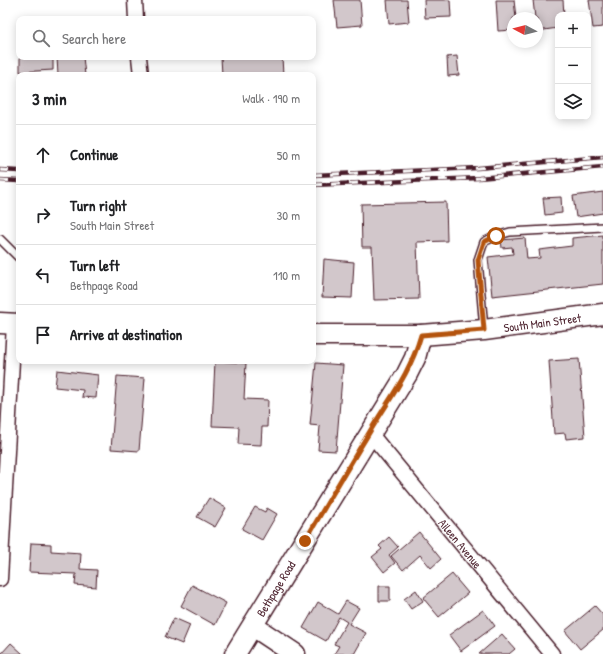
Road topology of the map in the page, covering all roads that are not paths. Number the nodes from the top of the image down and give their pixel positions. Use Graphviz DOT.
graph roads {
  1 [pos="135,0"];
  2 [pos="136,16"];
  3 [pos="139,60"];
  4 [pos="141,72"];
  5 [pos="603,227"];
  6 [pos="0,239"];
  7 [pos="16,255"];
  8 [pos="603,314"];
  9 [pos="11,324"];
  10 [pos="484,330"];
  11 [pos="316,335"];
  12 [pos="421,335"];
  13 [pos="369,432"];
  14 [pos="0,579"];
  15 [pos="253,626"];
  16 [pos="235,654"];
  17 [pos="295,654"];
  18 [pos="552,654"];
  1 -- 2 [label="street"];
  3 -- 4 [label="street"];
  5 -- 10 [label="lane"];
  6 -- 7 [label="lane"];
  8 -- 10 [label="main road, South Main Street"];
  9 -- 14 [label="street"];
  10 -- 12 [label="main road, South Main Street"];
  11 -- 12 [label="main road, South Main Street"];
  12 -- 13 [label="main road, Bethpage Road"];
  13 -- 15 [label="main road, Bethpage Road"];
  13 -- 18 [label="street, Aileen Avenue"];
  15 -- 16 [label="main road, Bethpage Road"];
  15 -- 17 [label="main road"];
}
